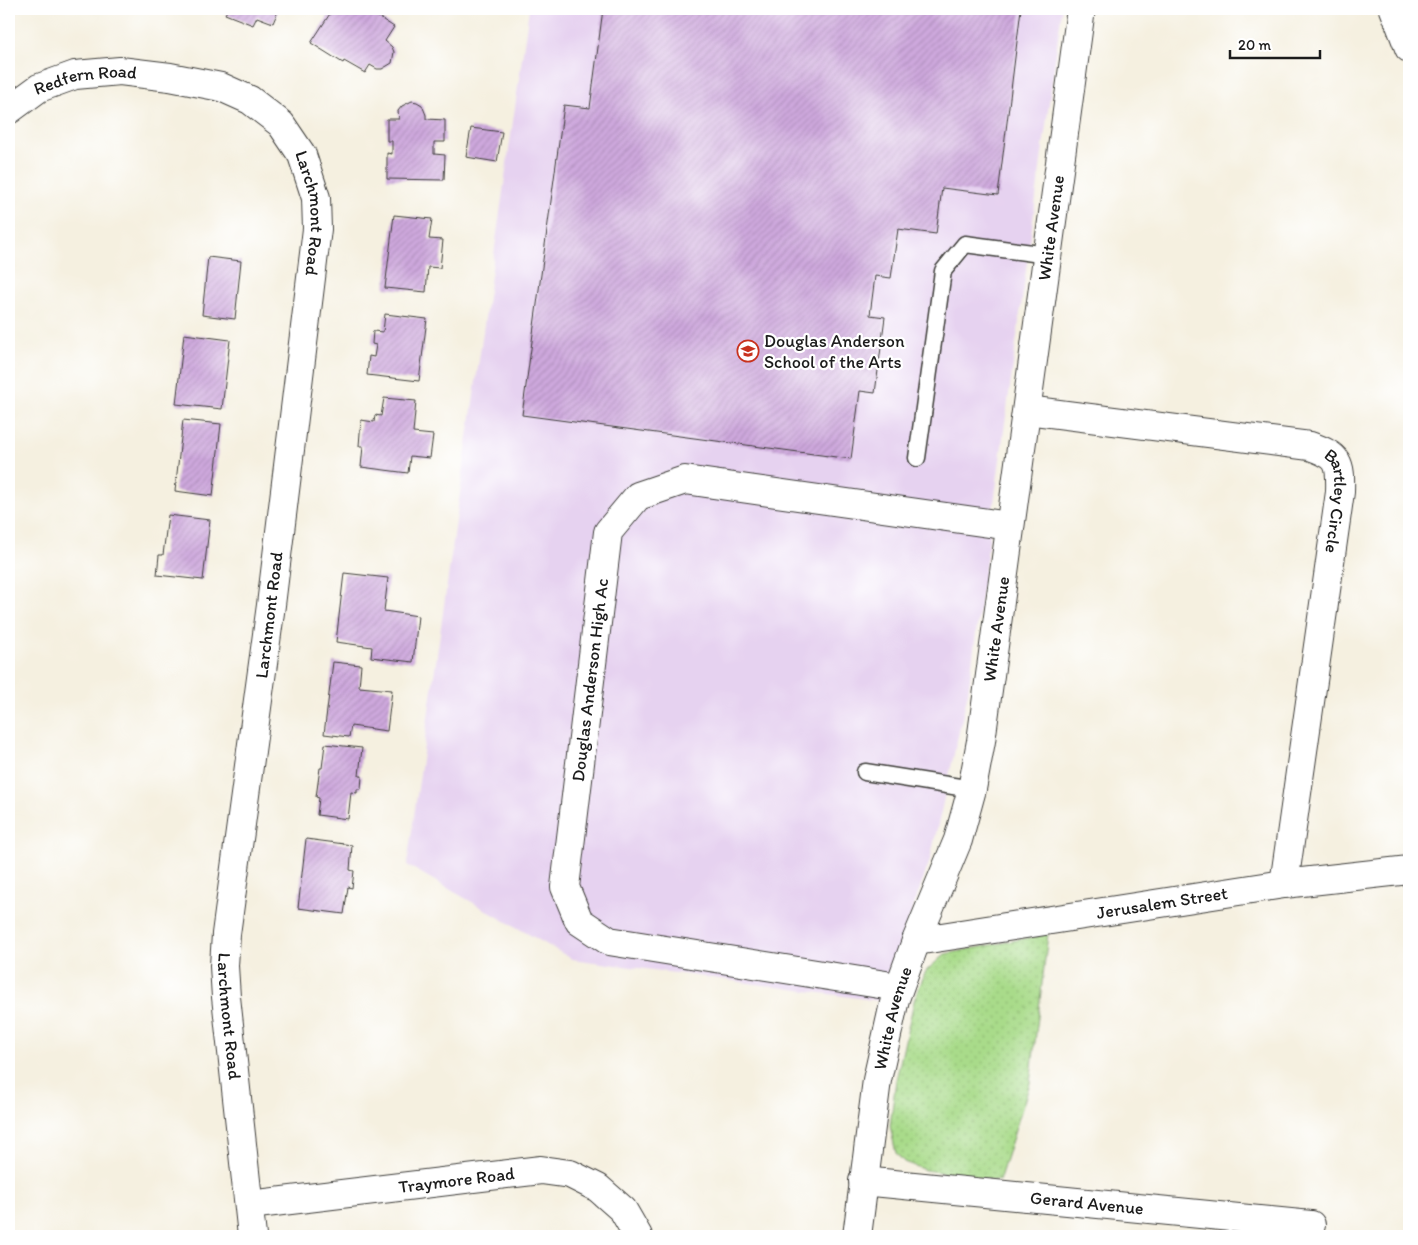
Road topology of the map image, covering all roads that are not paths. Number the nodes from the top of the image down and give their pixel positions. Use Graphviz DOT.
graph roads {
  1 [pos="1081,9"];
  2 [pos="1394,9"];
  3 [pos="1409,48"];
  4 [pos="170,77"];
  5 [pos="9,110"];
  6 [pos="1048,255"];
  7 [pos="1027,410"];
  8 [pos="917,458"];
  9 [pos="1010,526"];
  10 [pos="865,772"];
  11 [pos="972,789"];
  12 [pos="1409,870"];
  13 [pos="1284,884"];
  14 [pos="916,941"];
  15 [pos="898,987"];
  16 [pos="863,1181"];
  17 [pos="249,1205"];
  18 [pos="1311,1225"];
  19 [pos="252,1236"];
  20 [pos="638,1236"];
  21 [pos="857,1236"];
  1 -- 6 [label="main road, White Avenue"];
  2 -- 3 [label="main road"];
  4 -- 5 [label="main road, Redfern Road"];
  4 -- 17 [label="main road, Larchmont Road"];
  6 -- 7 [label="main road, White Avenue"];
  6 -- 8 [label="lane"];
  7 -- 9 [label="main road, White Avenue"];
  7 -- 13 [label="main road, Bartley Circle"];
  9 -- 11 [label="main road, White Avenue"];
  9 -- 15 [label="main road, Douglas Anderson High Ac"];
  10 -- 11 [label="lane"];
  11 -- 14 [label="main road, White Avenue"];
  12 -- 13 [label="main road, Jerusalem Street"];
  13 -- 14 [label="main road, Jerusalem Street"];
  14 -- 15 [label="main road, White Avenue"];
  15 -- 16 [label="main road, White Avenue"];
  16 -- 18 [label="main road, Gerard Avenue"];
  16 -- 21 [label="main road, White Avenue"];
  17 -- 19 [label="main road, Larchmont Road"];
  17 -- 20 [label="main road, Traymore Road"];
}
